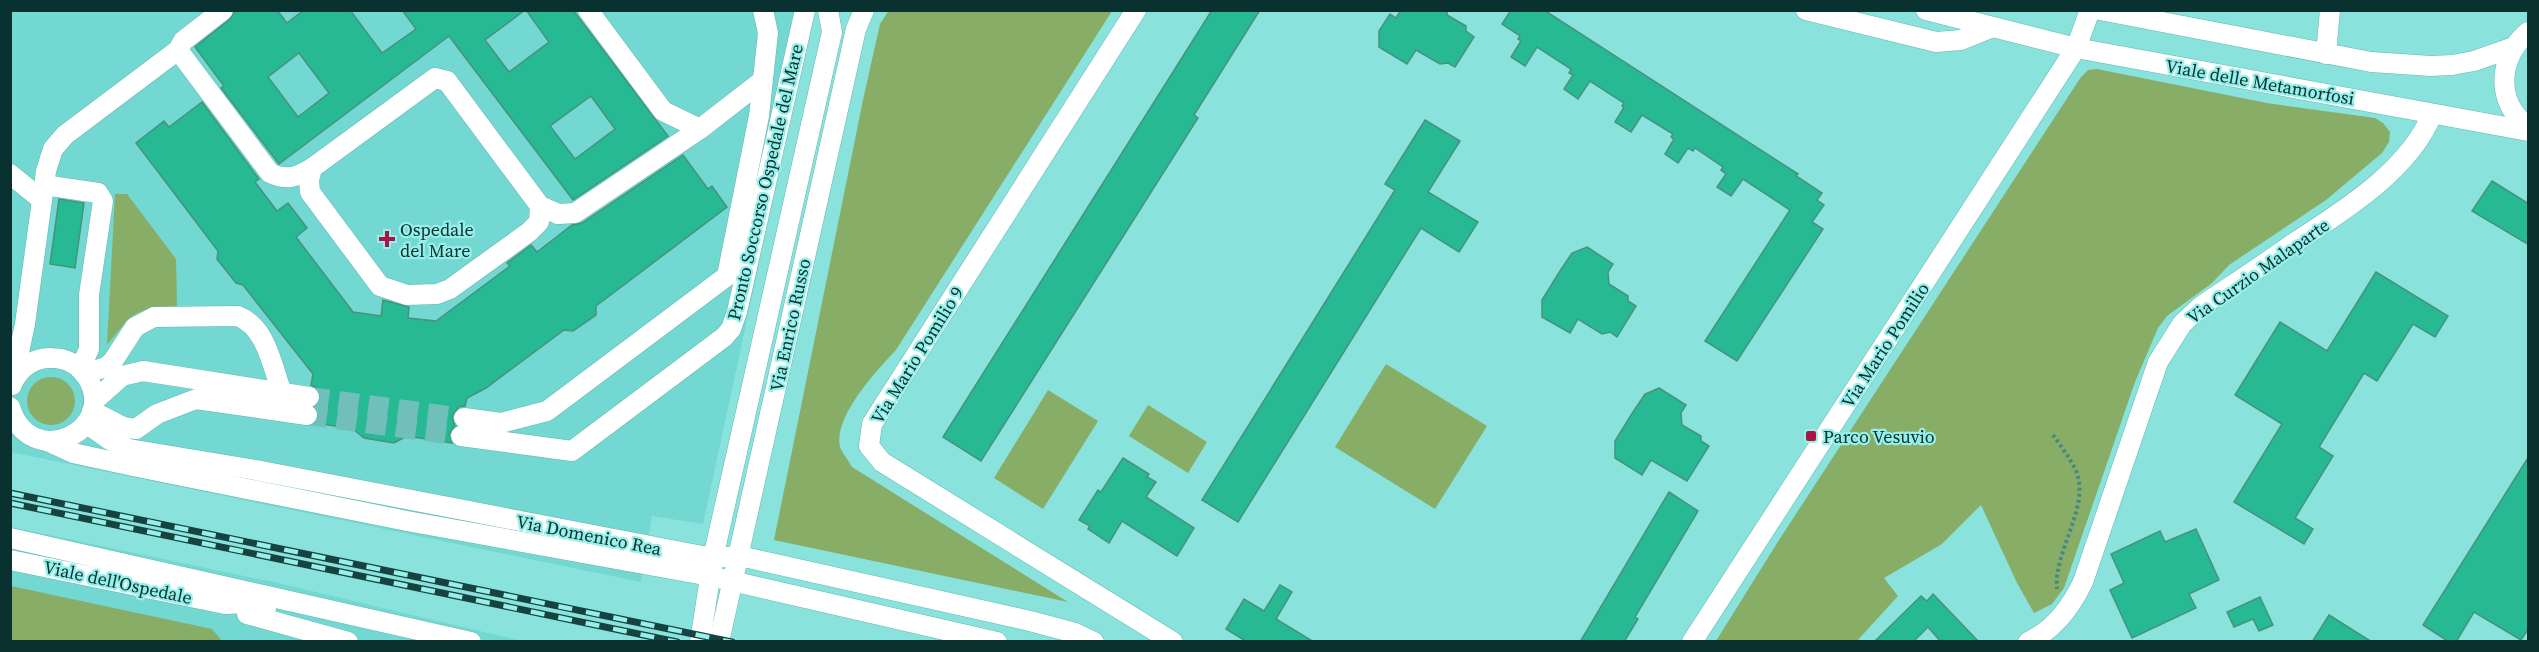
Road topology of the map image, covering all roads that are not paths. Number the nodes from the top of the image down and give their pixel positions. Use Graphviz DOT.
graph roads {
  1 [pos="223,10"];
  2 [pos="588,10"];
  3 [pos="764,10"];
  4 [pos="805,10"];
  5 [pos="828,10"];
  6 [pos="864,10"];
  7 [pos="1136,10"];
  8 [pos="1806,10"];
  9 [pos="1926,10"];
  10 [pos="2090,10"];
  11 [pos="2100,10"];
  12 [pos="2330,10"];
  13 [pos="2529,22"];
  14 [pos="1993,27"];
  15 [pos="2529,32"];
  16 [pos="2514,47"];
  17 [pos="2076,48"];
  18 [pos="178,50"];
  19 [pos="2326,54"];
  20 [pos="762,81"];
  21 [pos="2432,114"];
  22 [pos="2529,126"];
  23 [pos="700,129"];
  24 [pos="2529,131"];
  25 [pos="312,168"];
  26 [pos="10,174"];
  27 [pos="43,192"];
  28 [pos="540,206"];
  29 [pos="25,324"];
  30 [pos="60,358"];
  31 [pos="82,371"];
  32 [pos="11,388"];
  33 [pos="282,393"];
  34 [pos="10,407"];
  35 [pos="91,412"];
  36 [pos="47,441"];
  37 [pos="10,538"];
  38 [pos="740,556"];
  39 [pos="10,560"];
  40 [pos="712,567"];
  41 [pos="733,582"];
  42 [pos="225,604"];
  43 [pos="1158,635"];
  44 [pos="348,642"];
  45 [pos="415,642"];
  46 [pos="471,642"];
  47 [pos="700,642"];
  48 [pos="719,642"];
  49 [pos="997,642"];
  50 [pos="1094,642"];
  51 [pos="1173,642"];
  52 [pos="1692,642"];
  53 [pos="2028,642"];
  1 -- 18 [label="street"];
  2 -- 23 [label="street"];
  3 -- 20 [label="street"];
  4 -- 20 [label="street, Pronto Soccorso Ospedale del Mare"];
  5 -- 40 [label="street, Via Enrico Russo"];
  6 -- 38 [label="street, Via Enrico Russo"];
  7 -- 43 [label="street, Via Mario Pomilio 9"];
  8 -- 14 [label="street"];
  9 -- 14 [label="street, Viale delle Metamorfosi"];
  10 -- 17 [label="street, Via Mario Pomilio"];
  11 -- 19 [label="street"];
  12 -- 19 [label="street"];
  13 -- 16 [label="street"];
  14 -- 17 [label="street, Viale delle Metamorfosi"];
  15 -- 16 [label="street"];
  16 -- 19 [label="street"];
  16 -- 22 [label="street"];
  17 -- 21 [label="street, Viale delle Metamorfosi"];
  17 -- 52 [label="street, Via Mario Pomilio"];
  18 -- 25 [label="street"];
  18 -- 27 [label="street"];
  20 -- 23 [label="street"];
  21 -- 24 [label="street, Viale delle Metamorfosi"];
  21 -- 53 [label="street, Via Curzio Malaparte"];
  23 -- 28 [label="street"];
  25 -- 28 [label="street"];
  25 -- 28 [label="street"];
  26 -- 27 [label="street"];
  27 -- 29 [label="street"];
  27 -- 31 [label="street"];
  29 -- 30 [label="street"];
  29 -- 32 [label="street"];
  30 -- 31 [label="street"];
  30 -- 32 [label="street"];
  31 -- 33 [label="street"];
  31 -- 35 [label="street"];
  33 -- 35 [label="street"];
  33 -- 35 [label="street"];
  34 -- 36 [label="street, Via Domenico Rea"];
  35 -- 36 [label="street"];
  35 -- 40 [label="street, Via Domenico Rea"];
  36 -- 40 [label="street, Via Domenico Rea"];
  37 -- 46 [label="street"];
  38 -- 40 [label="street, Via Domenico Rea"];
  38 -- 41 [label="street, Via Enrico Russo"];
  38 -- 50 [label="street, Via Domenico Rea"];
  39 -- 42 [label="street, Viale dell'Ospedale"];
  40 -- 41 [label="street, Via Domenico Rea"];
  40 -- 47 [label="street, Via Enrico Russo"];
  41 -- 48 [label="street, Via Enrico Russo"];
  41 -- 49 [label="street, Via Domenico Rea"];
  42 -- 44 [label="street, Viale dell'Ospedale"];
  42 -- 45 [label="street, Viale dell'Ospedale"];
  43 -- 51 [label="street"];
}
